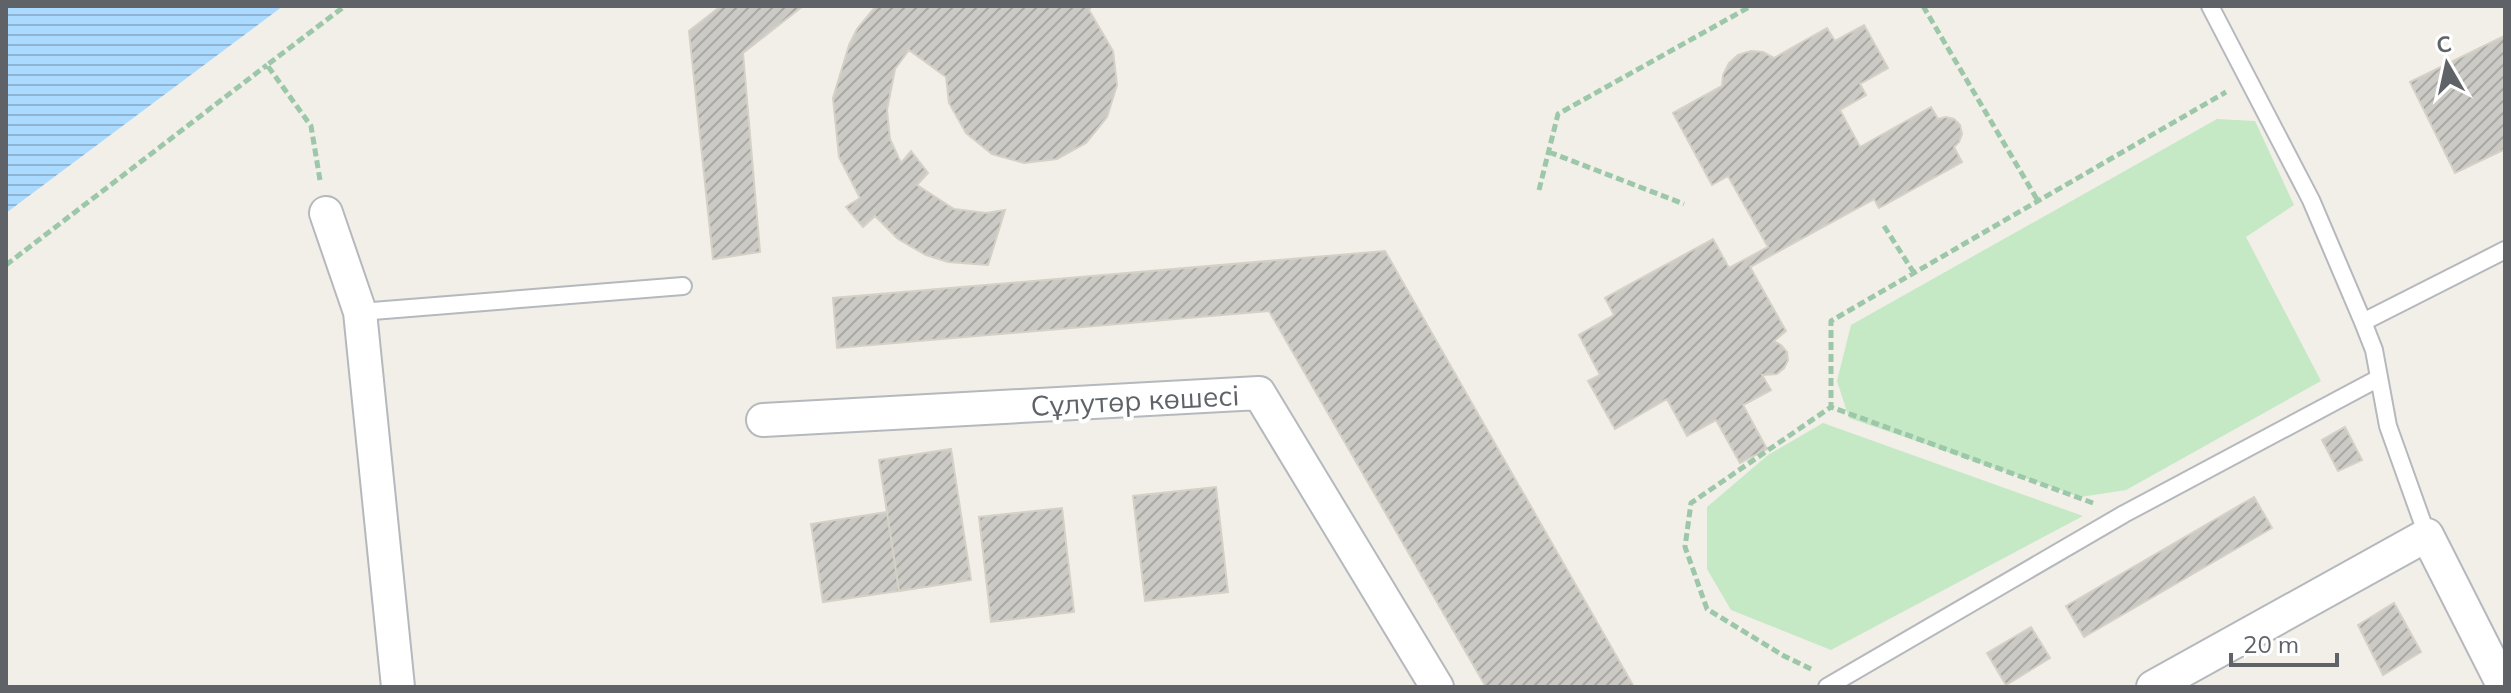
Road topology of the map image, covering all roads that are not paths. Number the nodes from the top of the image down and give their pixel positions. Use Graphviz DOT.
graph roads {
  1 [pos="2210,6"];
  2 [pos="326,213"];
  3 [pos="2505,250"];
  4 [pos="683,286"];
  5 [pos="360,312"];
  6 [pos="2363,322"];
  7 [pos="2379,378"];
  8 [pos="763,420"];
  9 [pos="2427,535"];
  10 [pos="1832,684"];
  11 [pos="398,687"];
  12 [pos="1437,687"];
  13 [pos="2153,687"];
  14 [pos="2504,687"];
  1 -- 6 [label="lane"];
  2 -- 5 [label="street"];
  3 -- 6 [label="lane"];
  4 -- 5 [label="lane"];
  5 -- 11 [label="street"];
  6 -- 7 [label="lane"];
  7 -- 9 [label="lane"];
  7 -- 10 [label="lane"];
  8 -- 12 [label="street, Сұлутөр көшесі"];
  9 -- 13 [label="street"];
  9 -- 14 [label="street"];
}
